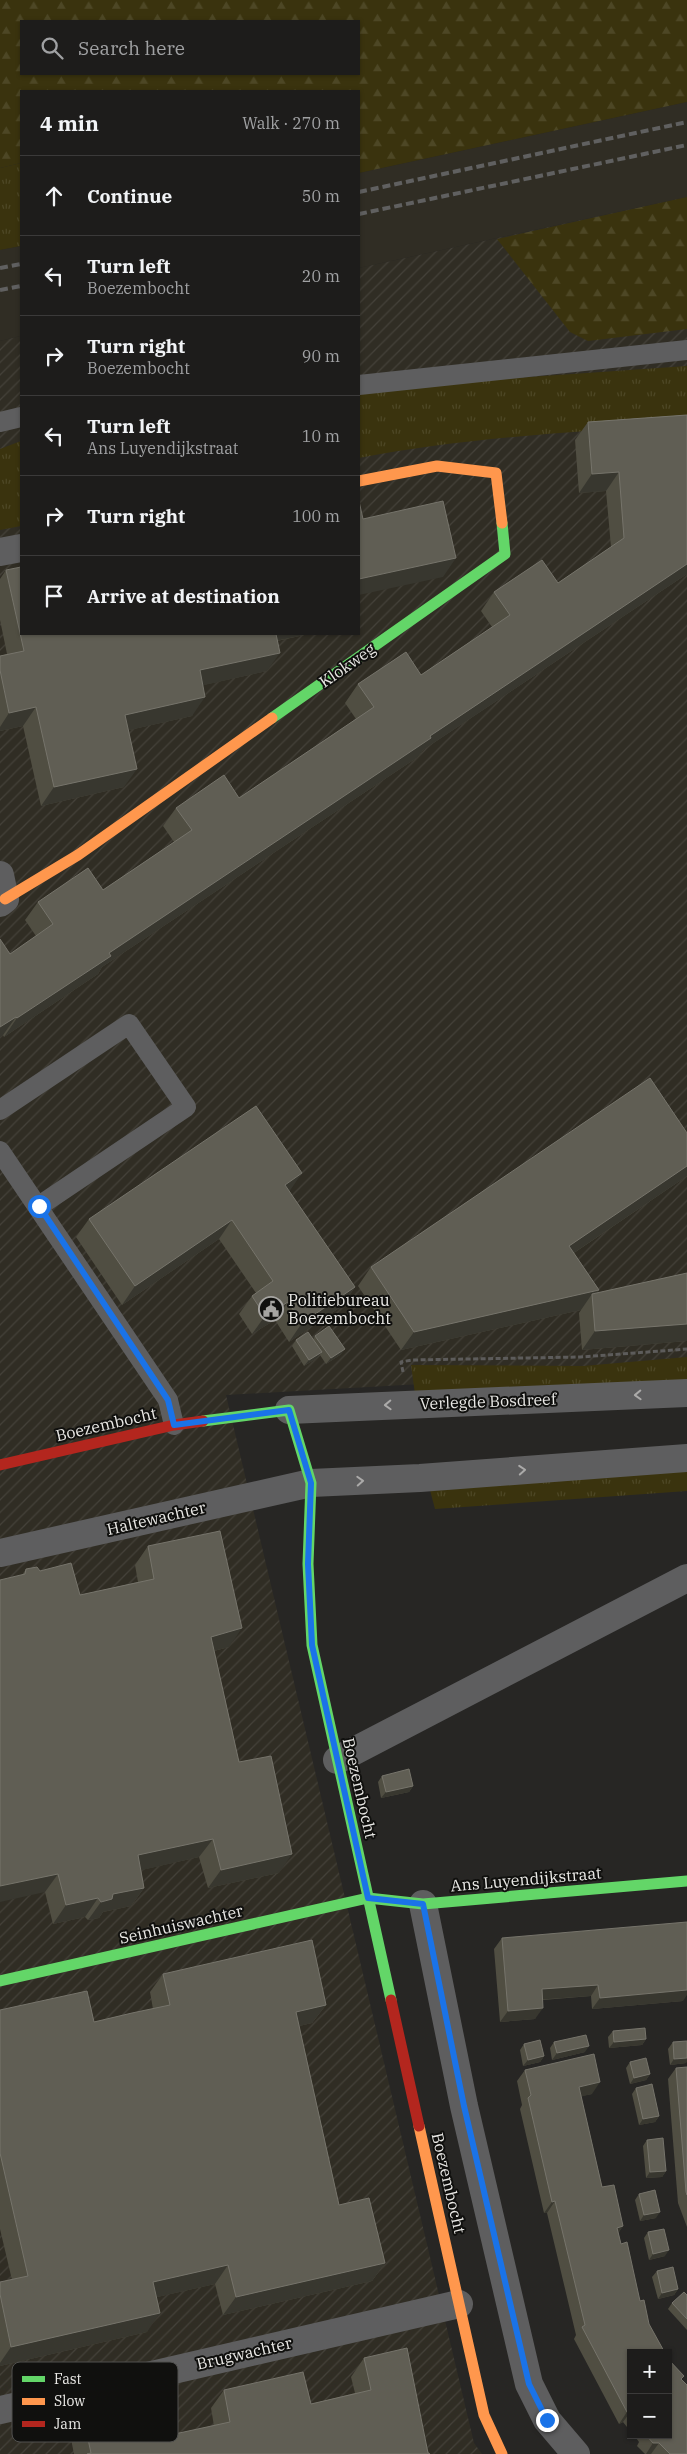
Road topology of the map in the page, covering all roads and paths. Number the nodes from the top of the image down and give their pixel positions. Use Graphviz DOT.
graph roads {
  1 [pos="687,350"];
  2 [pos="360,385"];
  3 [pos="20,417"];
  4 [pos="0,422"];
  5 [pos="360,481"];
  6 [pos="20,548"];
  7 [pos="0,552"];
  8 [pos="2,892"];
  9 [pos="0,1110"];
  10 [pos="0,1151"];
  11 [pos="39,1206"];
  12 [pos="687,1393"];
  13 [pos="289,1410"];
  14 [pos="174,1425"];
  15 [pos="687,1458"];
  16 [pos="0,1465"];
  17 [pos="311,1483"];
  18 [pos="0,1553"];
  19 [pos="687,1578"];
  20 [pos="337,1760"];
  21 [pos="687,1881"];
  22 [pos="368,1898"];
  23 [pos="423,1904"];
  24 [pos="0,1981"];
  25 [pos="459,2304"];
  26 [pos="178,2369"];
  27 [pos="502,2454"];
  28 [pos="576,2454"];
  1 -- 2 [label="lane"];
  3 -- 4 [label="lane"];
  5 -- 8 [label="street, Klokweg"];
  6 -- 7 [label="street"];
  9 -- 11 [label="lane"];
  10 -- 11 [label="lane"];
  11 -- 14 [label="lane"];
  12 -- 13 [label="street, Verlegde Bosdreef, one-way"];
  13 -- 14 [label="street, Boezembocht"];
  13 -- 17 [label="street, Boezembocht"];
  14 -- 16 [label="street, Boezembocht"];
  17 -- 15 [label="street, one-way"];
  17 -- 18 [label="street, Haltewachter"];
  17 -- 20 [label="street, Boezembocht"];
  19 -- 20 [label="street"];
  20 -- 22 [label="street, Boezembocht"];
  21 -- 23 [label="street, Ans Luyendijkstraat"];
  22 -- 23 [label="street, Ans Luyendijkstraat"];
  22 -- 24 [label="street, Seinhuiswachter"];
  22 -- 25 [label="street, Boezembocht"];
  23 -- 28 [label="street"];
  25 -- 26 [label="street, Brugwachter"];
  25 -- 27 [label="street, Boezembocht"];
}
